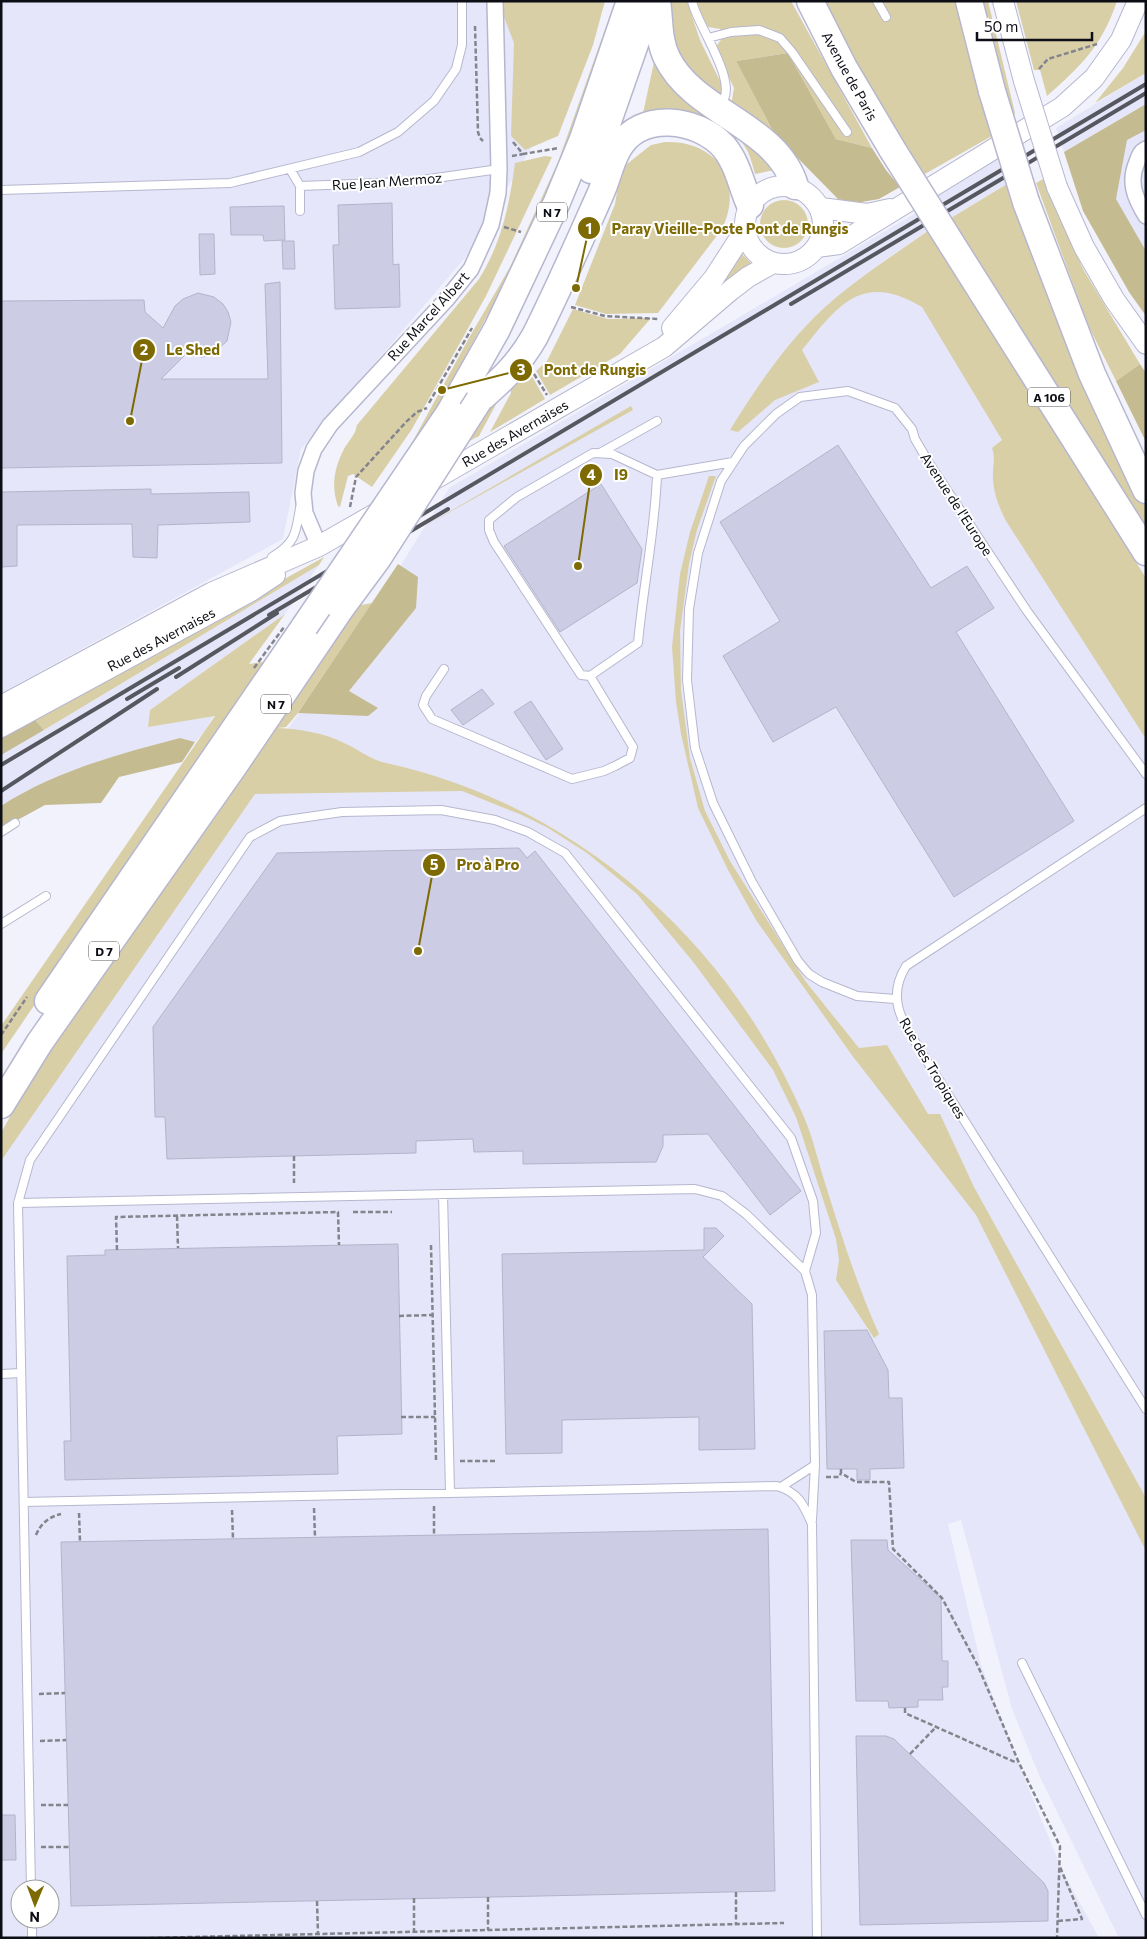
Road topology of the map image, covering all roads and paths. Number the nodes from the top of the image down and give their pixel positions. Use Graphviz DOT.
graph roads {
  1 [pos="462,1"];
  2 [pos="495,1"];
  3 [pos="630,1"];
  4 [pos="650,1"];
  5 [pos="657,1"];
  6 [pos="692,1"];
  7 [pos="810,1"];
  8 [pos="877,1"];
  9 [pos="969,1"];
  10 [pos="1003,1"];
  11 [pos="1138,1"];
  12 [pos="886,17"];
  13 [pos="475,20"];
  14 [pos="708,38"];
  15 [pos="1100,43"];
  16 [pos="1030,77"];
  17 [pos="717,107"];
  18 [pos="847,132"];
  19 [pos="508,140"];
  20 [pos="488,141"];
  21 [pos="560,148"];
  22 [pos="1146,149"];
  23 [pos="523,154"];
  24 [pos="509,156"];
  25 [pos="290,169"];
  26 [pos="499,170"];
  27 [pos="300,186"];
  28 [pos="795,186"];
  29 [pos="1,190"];
  30 [pos="750,205"];
  31 [pos="899,207"];
  32 [pos="821,208"];
  33 [pos="300,211"];
  34 [pos="1146,216"];
  35 [pos="509,228"];
  36 [pos="517,230"];
  37 [pos="745,230"];
  38 [pos="817,247"];
  39 [pos="773,263"];
  40 [pos="573,307"];
  41 [pos="655,317"];
  42 [pos="1146,344"];
  43 [pos="633,364"];
  44 [pos="533,372"];
  45 [pos="479,400"];
  46 [pos="550,400"];
  47 [pos="438,410"];
  48 [pos="657,421"];
  49 [pos="600,453"];
  50 [pos="733,462"];
  51 [pos="658,476"];
  52 [pos="1146,490"];
  53 [pos="303,493"];
  54 [pos="343,533"];
  55 [pos="319,546"];
  56 [pos="1146,552"];
  57 [pos="212,592"];
  58 [pos="444,669"];
  59 [pos="590,676"];
  60 [pos="1,706"];
  61 [pos="1,727"];
  62 [pos="1146,774"];
  63 [pos="199,798"];
  64 [pos="1146,808"];
  65 [pos="15,823"];
  66 [pos="1,832"];
  67 [pos="46,896"];
  68 [pos="1,924"];
  69 [pos="895,999"];
  70 [pos="1,1071"];
  71 [pos="1,1105"];
  72 [pos="294,1156"];
  73 [pos="294,1183"];
  74 [pos="443,1194"];
  75 [pos="18,1204"];
  76 [pos="353,1212"];
  77 [pos="392,1212"];
  78 [pos="177,1216"];
  79 [pos="339,1245"];
  80 [pos="431,1246"];
  81 [pos="178,1248"];
  82 [pos="117,1250"];
  83 [pos="805,1271"];
  84 [pos="432,1315"];
  85 [pos="399,1316"];
  86 [pos="21,1373"];
  87 [pos="1,1374"];
  88 [pos="1146,1409"];
  89 [pos="402,1417"];
  90 [pos="435,1417"];
  91 [pos="436,1460"];
  92 [pos="458,1461"];
  93 [pos="495,1461"];
  94 [pos="814,1465"];
  95 [pos="826,1477"];
  96 [pos="781,1487"];
  97 [pos="450,1492"];
  98 [pos="24,1502"];
  99 [pos="444,1505"];
  100 [pos="305,1508"];
  101 [pos="241,1510"];
  102 [pos="79,1513"];
  103 [pos="89,1513"];
  104 [pos="812,1524"];
  105 [pos="434,1535"];
  106 [pos="315,1537"];
  107 [pos="233,1539"];
  108 [pos="34,1540"];
  109 [pos="80,1542"];
  110 [pos="1022,1663"];
  111 [pos="65,1693"];
  112 [pos="37,1694"];
  113 [pos="905,1708"];
  114 [pos="936,1727"];
  115 [pos="66,1740"];
  116 [pos="38,1750"];
  117 [pos="910,1754"];
  118 [pos="1019,1763"];
  119 [pos="40,1796"];
  120 [pos="68,1805"];
  121 [pos="40,1806"];
  122 [pos="40,1814"];
  123 [pos="40,1839"];
  124 [pos="41,1847"];
  125 [pos="69,1847"];
  126 [pos="41,1855"];
  127 [pos="1059,1866"];
  128 [pos="31,1879"];
  129 [pos="736,1892"];
  130 [pos="488,1897"];
  131 [pos="414,1898"];
  132 [pos="317,1901"];
  133 [pos="1146,1915"];
  134 [pos="1058,1921"];
  135 [pos="784,1923"];
  136 [pos="736,1924"];
  137 [pos="488,1930"];
  138 [pos="414,1932"];
  139 [pos="318,1934"];
  140 [pos="150,1938"];
  141 [pos="818,1938"];
  142 [pos="1057,1938"];
  1 -- 25 [label="lane"];
  2 -- 26 [label="street, Rue Marcel Albert"];
  3 -- 47 [label="highway, N 7"];
  4 -- 45 [label="highway, N 7"];
  5 -- 17 [label="highway"];
  6 -- 14 [label="lane"];
  7 -- 56 [label="highway, Avenue de Paris / A 106, bridge"];
  8 -- 12 [label="lane"];
  9 -- 52 [label="highway, bridge"];
  10 -- 16 [label="main road"];
  11 -- 31 [label="main road"];
  13 -- 20 [label="path"];
  14 -- 17 [label="lane"];
  14 -- 18 [label="lane"];
  15 -- 16 [label="path"];
  16 -- 42 [label="main road, bridge"];
  17 -- 28 [label="highway"];
  19 -- 23 [label="path"];
  21 -- 23 [label="path"];
  22 -- 34 [label="street"];
  23 -- 24 [label="path"];
  25 -- 27 [label="lane"];
  25 -- 29 [label="lane"];
  26 -- 27 [label="lane, Rue Jean Mermoz"];
  26 -- 53 [label="street, Rue Marcel Albert"];
  27 -- 33 [label="lane"];
  28 -- 30 [label="main road"];
  28 -- 32 [label="main road"];
  30 -- 37 [label="main road"];
  30 -- 45 [label="highway"];
  31 -- 32 [label="main road"];
  31 -- 38 [label="main road"];
  32 -- 38 [label="main road"];
  35 -- 36 [label="path"];
  37 -- 39 [label="main road"];
  37 -- 43 [label="main road, Rue des Avernaises"];
  38 -- 39 [label="main road"];
  39 -- 43 [label="main road, Rue des Avernaises"];
  40 -- 41 [label="path"];
  43 -- 54 [label="main road, Rue des Avernaises"];
  44 -- 46 [label="path"];
  45 -- 63 [label="highway, N 7, bridge"];
  47 -- 54 [label="path"];
  47 -- 63 [label="highway, N 7, bridge"];
  48 -- 49 [label="lane"];
  49 -- 51 [label="lane"];
  49 -- 59 [label="lane"];
  50 -- 51 [label="lane"];
  50 -- 62 [label="lane, Avenue de l'Europe"];
  50 -- 69 [label="lane, Avenue de l'Europe"];
  51 -- 59 [label="lane"];
  53 -- 55 [label="street, Rue Marcel Albert"];
  53 -- 57 [label="lane"];
  54 -- 55 [label="main road, Rue des Avernaises"];
  55 -- 57 [label="main road, Rue des Avernaises"];
  55 -- 61 [label="main road, Rue des Avernaises"];
  57 -- 60 [label="main road, Rue des Avernaises"];
  58 -- 59 [label="lane"];
  63 -- 70 [label="highway, D 7"];
  63 -- 71 [label="highway, D 7"];
  64 -- 69 [label="lane"];
  65 -- 66 [label="lane"];
  67 -- 68 [label="lane"];
  69 -- 88 [label="lane, Rue des Tropiques"];
  72 -- 73 [label="path"];
  74 -- 75 [label="lane"];
  74 -- 83 [label="lane"];
  74 -- 97 [label="lane"];
  75 -- 83 [label="lane"];
  75 -- 86 [label="lane"];
  76 -- 77 [label="path"];
  78 -- 79 [label="path"];
  78 -- 81 [label="path"];
  78 -- 82 [label="path"];
  80 -- 84 [label="path"];
  83 -- 94 [label="lane"];
  84 -- 85 [label="path"];
  84 -- 90 [label="path"];
  86 -- 87 [label="lane"];
  86 -- 98 [label="lane"];
  89 -- 90 [label="path"];
  90 -- 91 [label="path"];
  92 -- 93 [label="path"];
  94 -- 96 [label="lane"];
  94 -- 104 [label="lane"];
  95 -- 118 [label="path"];
  96 -- 97 [label="lane"];
  96 -- 104 [label="lane"];
  97 -- 98 [label="lane"];
  98 -- 128 [label="lane"];
  99 -- 105 [label="path"];
  100 -- 106 [label="path"];
  101 -- 107 [label="path"];
  102 -- 103 [label="path"];
  102 -- 108 [label="path"];
  102 -- 109 [label="path"];
  104 -- 141 [label="lane"];
  110 -- 133 [label="lane"];
  111 -- 112 [label="path"];
  113 -- 114 [label="path"];
  114 -- 117 [label="path"];
  114 -- 118 [label="path"];
  115 -- 116 [label="path"];
  118 -- 127 [label="path"];
  119 -- 121 [label="path"];
  120 -- 121 [label="path"];
  121 -- 122 [label="path"];
  123 -- 124 [label="path"];
  124 -- 125 [label="path"];
  124 -- 126 [label="path"];
  127 -- 134 [label="path"];
  127 -- 134 [label="path"];
  129 -- 136 [label="path"];
  130 -- 137 [label="path"];
  131 -- 138 [label="path"];
  132 -- 139 [label="path"];
  134 -- 142 [label="path"];
  135 -- 136 [label="path"];
  136 -- 137 [label="path"];
  137 -- 138 [label="path"];
  138 -- 139 [label="path"];
  139 -- 140 [label="path"];
}
